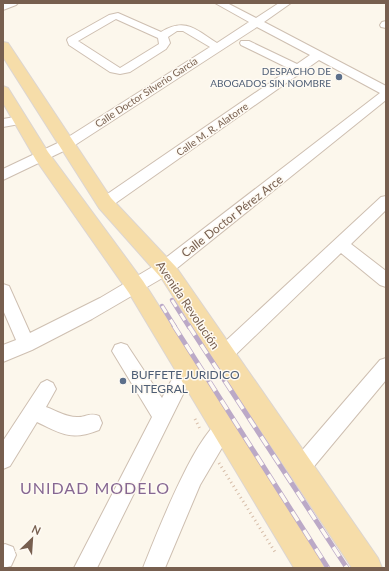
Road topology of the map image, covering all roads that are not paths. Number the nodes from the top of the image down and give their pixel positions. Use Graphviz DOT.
graph roads {
  1 [pos="12,3"];
  2 [pos="220,3"];
  3 [pos="286,3"];
  4 [pos="3,7"];
  5 [pos="256,22"];
  6 [pos="162,36"];
  7 [pos="245,43"];
  8 [pos="3,46"];
  9 [pos="217,47"];
  10 [pos="318,55"];
  11 [pos="298,70"];
  12 [pos="3,90"];
  13 [pos="386,91"];
  14 [pos="386,94"];
  15 [pos="21,120"];
  16 [pos="3,123"];
  17 [pos="67,144"];
  18 [pos="42,156"];
  19 [pos="3,175"];
  20 [pos="386,201"];
  21 [pos="105,203"];
  22 [pos="340,244"];
  23 [pos="166,268"];
  24 [pos="386,280"];
  25 [pos="136,287"];
  26 [pos="3,291"];
  27 [pos="26,344"];
  28 [pos="121,350"];
  29 [pos="3,354"];
  30 [pos="223,355"];
  31 [pos="386,366"];
  32 [pos="186,370"];
  33 [pos="48,389"];
  34 [pos="35,411"];
  35 [pos="162,416"];
  36 [pos="92,423"];
  37 [pos="223,429"];
  38 [pos="3,459"];
  39 [pos="300,469"];
  40 [pos="85,568"];
  41 [pos="154,568"];
  42 [pos="310,568"];
  43 [pos="368,568"];
  1 -- 4 [label="street"];
  2 -- 5 [label="street"];
  3 -- 5 [label="street, Calle Doctor Silverio García"];
  5 -- 9 [label="street, Calle Doctor Silverio García"];
  5 -- 10 [label="street"];
  6 -- 6 [label="street"];
  6 -- 9 [label="street"];
  7 -- 11 [label="street"];
  8 -- 17 [label="main road, Avenida Revolución"];
  9 -- 17 [label="street, Calle Doctor Silverio García"];
  10 -- 11 [label="street, Calle M. R. Alatorre"];
  10 -- 13 [label="street"];
  11 -- 21 [label="street, Calle M. R. Alatorre"];
  12 -- 15 [label="main road"];
  14 -- 23 [label="street, Calle Doctor Pérez Arce"];
  15 -- 16 [label="street"];
  15 -- 18 [label="main road"];
  17 -- 18 [label="street, Calle Doctor Silverio García"];
  17 -- 21 [label="main road, Avenida Revolución"];
  18 -- 19 [label="street, Calle Doctor Silverio García"];
  18 -- 25 [label="main road"];
  20 -- 22 [label="street"];
  21 -- 23 [label="main road, Avenida Revolución"];
  22 -- 24 [label="street"];
  22 -- 30 [label="street"];
  23 -- 25 [label="street, Calle Doctor Pérez Arce"];
  23 -- 30 [label="main road, Avenida Revolución"];
  25 -- 27 [label="street, Calle Doctor Pérez Arce"];
  25 -- 32 [label="main road"];
  26 -- 27 [label="street"];
  27 -- 29 [label="street, Calle Doctor Pérez Arce"];
  28 -- 35 [label="street"];
  30 -- 39 [label="main road, Avenida Revolución"];
  31 -- 39 [label="street"];
  32 -- 35 [label="street"];
  32 -- 37 [label="main road"];
  33 -- 34 [label="street"];
  34 -- 36 [label="street"];
  34 -- 38 [label="street"];
  35 -- 40 [label="street"];
  37 -- 41 [label="street"];
  37 -- 42 [label="main road"];
  39 -- 43 [label="main road, Avenida Revolución"];
}
